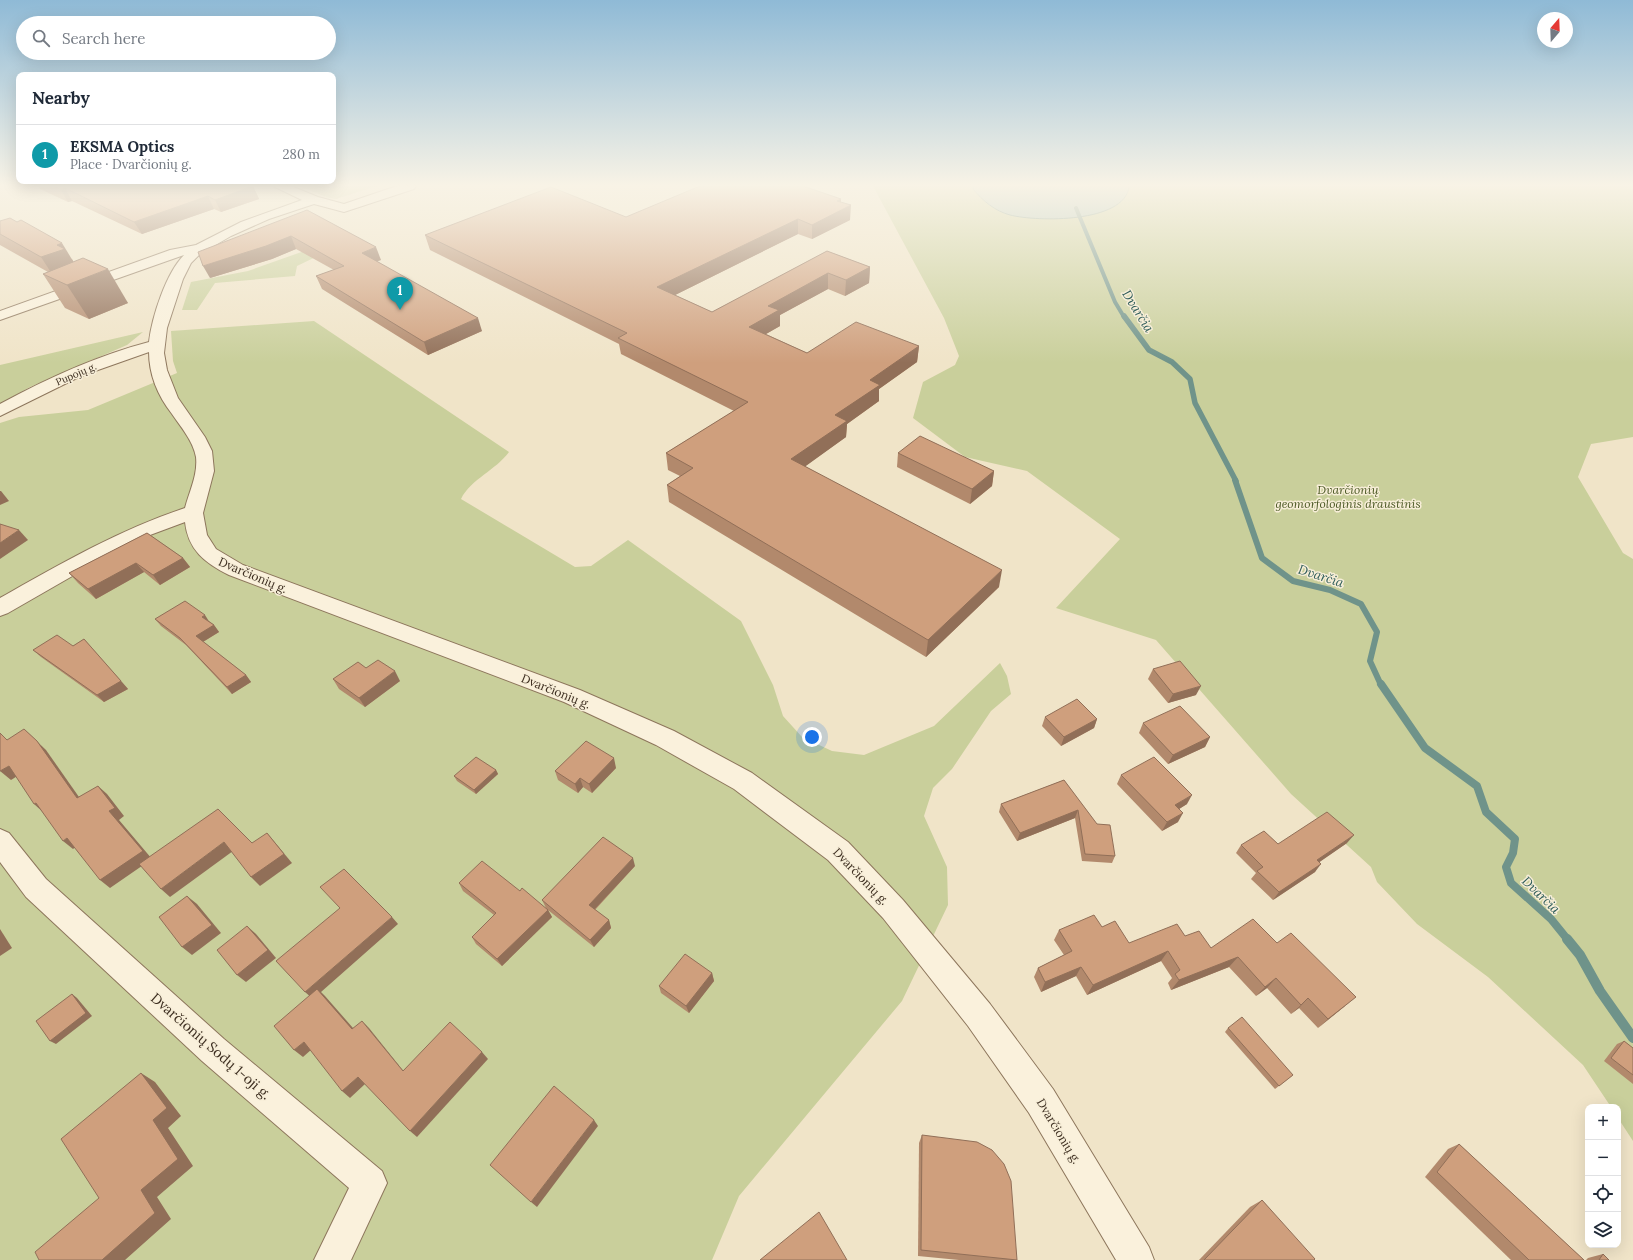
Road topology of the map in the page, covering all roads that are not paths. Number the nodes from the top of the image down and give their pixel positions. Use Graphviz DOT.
graph roads {
  1 [pos="207,245"];
  2 [pos="198,249"];
  3 [pos="0,316"];
  4 [pos="156,345"];
  5 [pos="0,411"];
  6 [pos="194,512"];
  7 [pos="0,608"];
  8 [pos="0,841"];
  9 [pos="332,1260"];
  10 [pos="1136,1260"];
  1 -- 2 [label="street, Dvarčionių g."];
  2 -- 3 [label="street"];
  2 -- 4 [label="street, Dvarčionių g."];
  4 -- 5 [label="street, Pupojų g."];
  4 -- 6 [label="street, Dvarčionių g."];
  6 -- 7 [label="street"];
  6 -- 10 [label="street, Dvarčionių g."];
  8 -- 9 [label="street, Dvarčionių Sodų 1-oji g."];
}
